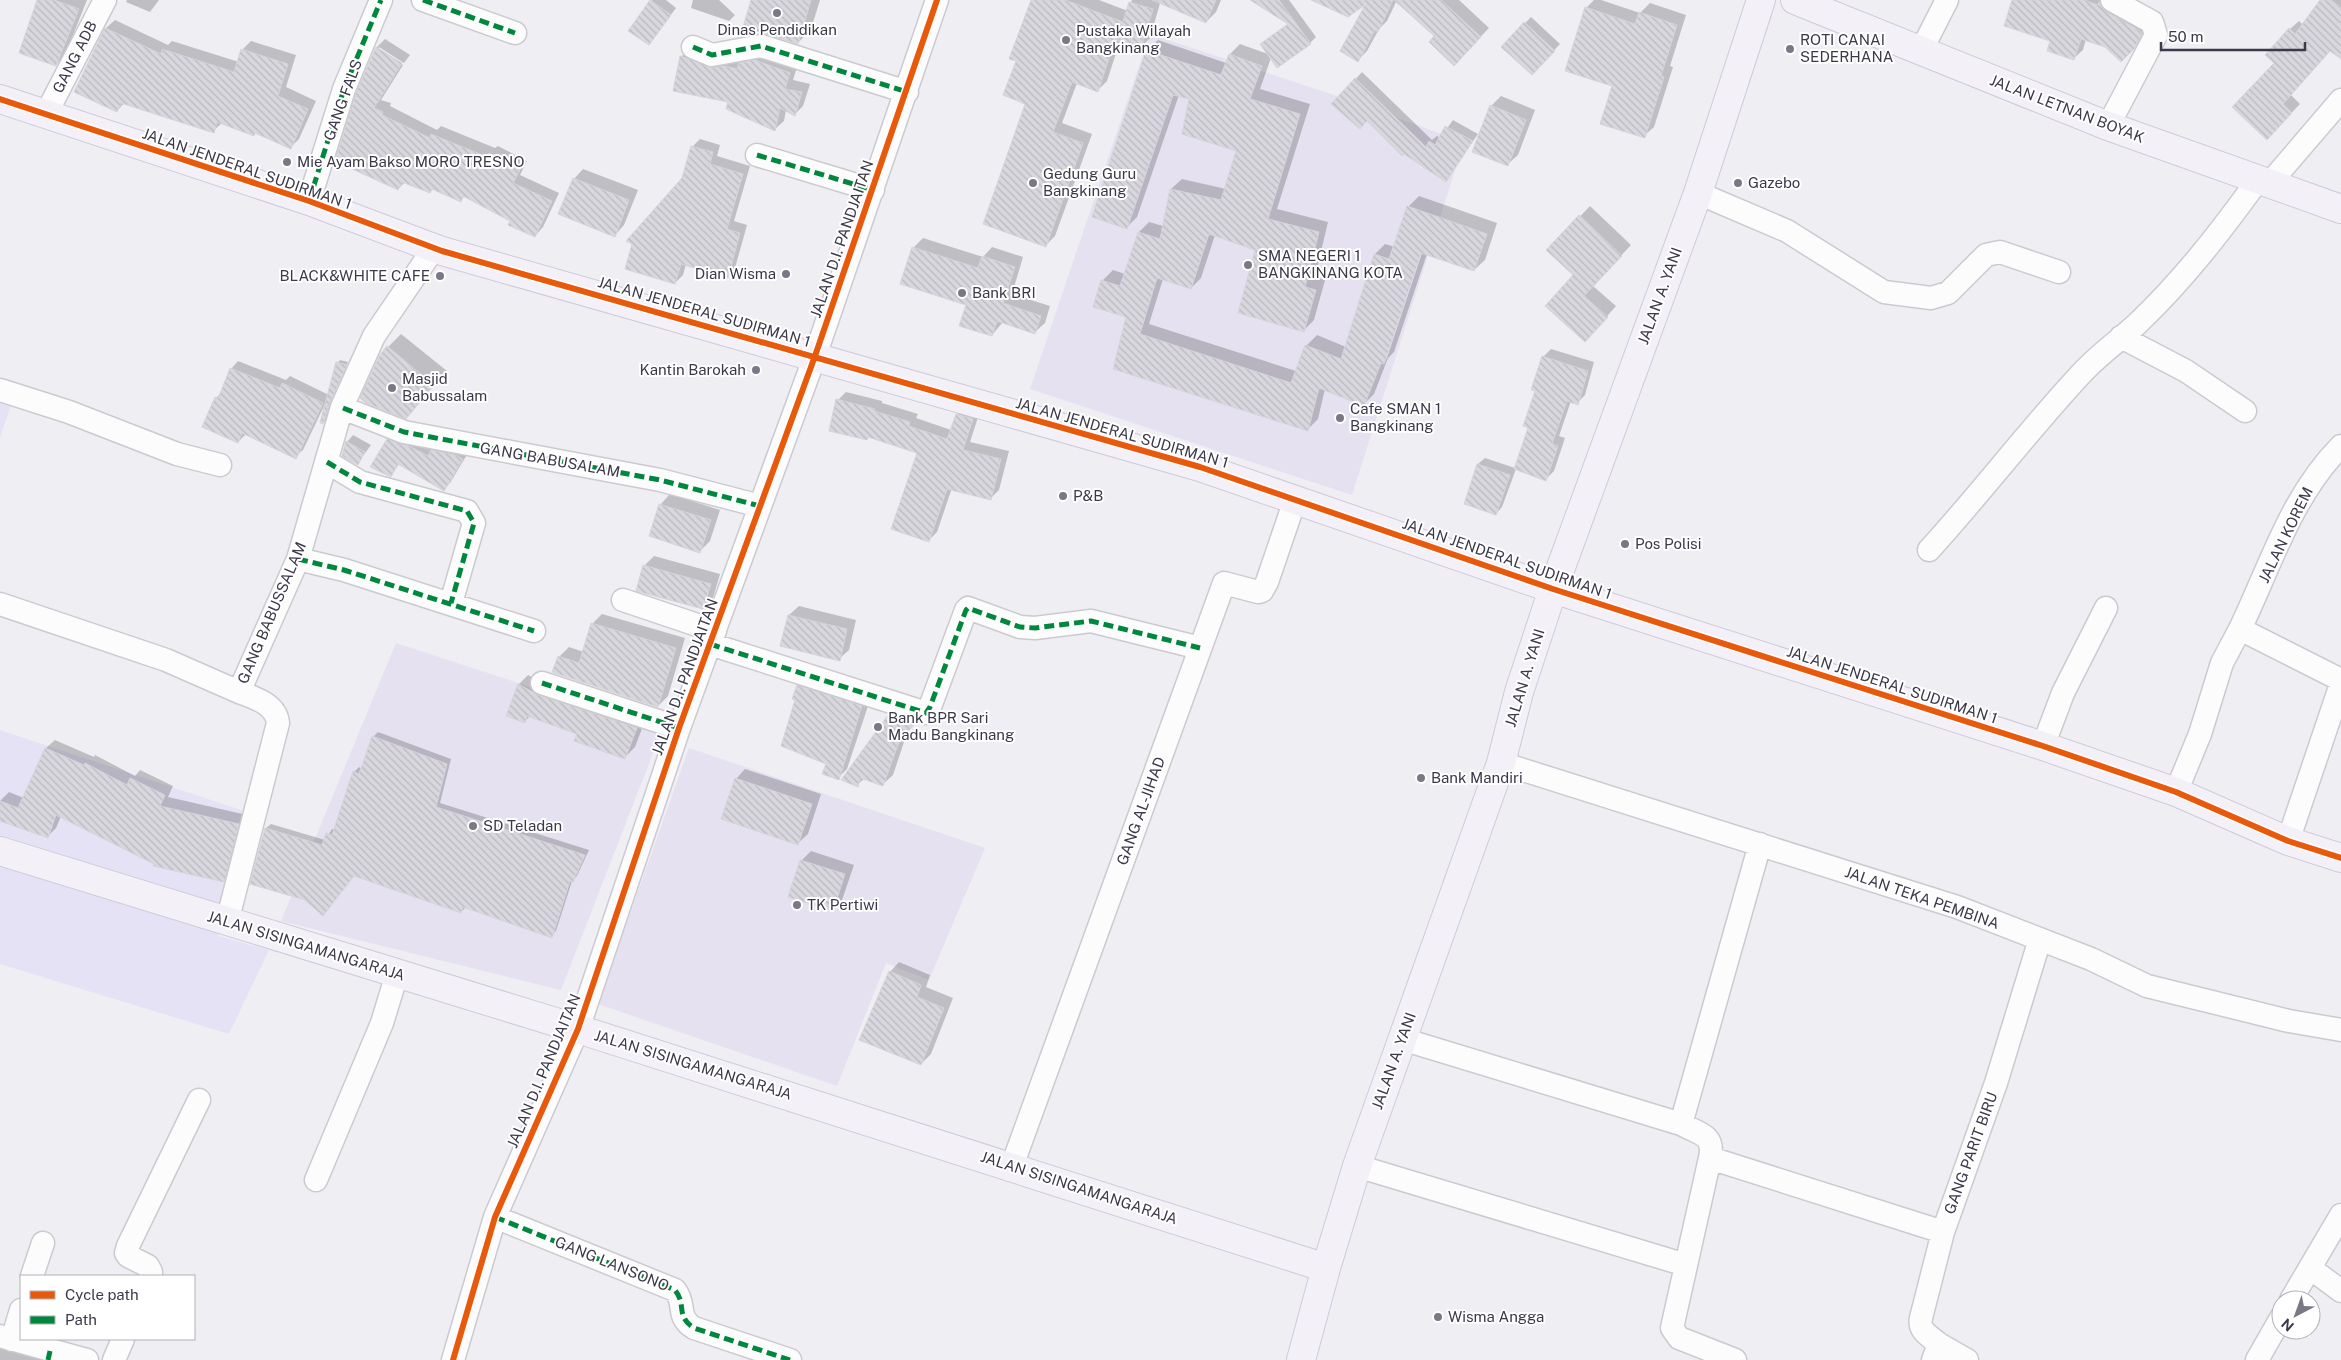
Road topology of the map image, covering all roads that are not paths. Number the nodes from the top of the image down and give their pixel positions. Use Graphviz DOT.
graph roads {
  1 [pos="105,0"];
  2 [pos="381,0"];
  3 [pos="423,0"];
  4 [pos="937,0"];
  5 [pos="1762,0"];
  6 [pos="1795,0"];
  7 [pos="1947,0"];
  8 [pos="2112,0"];
  9 [pos="515,33"];
  10 [pos="693,47"];
  11 [pos="1921,51"];
  12 [pos="906,92"];
  13 [pos="0,99"];
  14 [pos="2341,100"];
  15 [pos="46,114"];
  16 [pos="2108,126"];
  17 [pos="757,155"];
  18 [pos="2263,182"];
  19 [pos="873,190"];
  20 [pos="1698,193"];
  21 [pos="309,201"];
  22 [pos="2341,209"];
  23 [pos="434,248"];
  24 [pos="2059,272"];
  25 [pos="2121,337"];
  26 [pos="815,356"];
  27 [pos="0,390"];
  28 [pos="342,408"];
  29 [pos="2245,411"];
  30 [pos="2341,446"];
  31 [pos="327,462"];
  32 [pos="220,465"];
  33 [pos="1295,500"];
  34 [pos="760,506"];
  35 [pos="1929,550"];
  36 [pos="298,559"];
  37 [pos="1553,589"];
  38 [pos="623,600"];
  39 [pos="451,603"];
  40 [pos="0,604"];
  41 [pos="2106,608"];
  42 [pos="2240,629"];
  43 [pos="534,630"];
  44 [pos="712,638"];
  45 [pos="1200,648"];
  46 [pos="2341,680"];
  47 [pos="542,683"];
  48 [pos="2341,684"];
  49 [pos="240,692"];
  50 [pos="679,728"];
  51 [pos="2043,746"];
  52 [pos="1501,763"];
  53 [pos="2176,792"];
  54 [pos="2288,841"];
  55 [pos="1760,844"];
  56 [pos="0,851"];
  57 [pos="2341,858"];
  58 [pos="227,922"];
  59 [pos="2040,939"];
  60 [pos="397,974"];
  61 [pos="578,1029"];
  62 [pos="2341,1030"];
  63 [pos="1402,1039"];
  64 [pos="199,1100"];
  65 [pos="1681,1124"];
  66 [pos="1710,1158"];
  67 [pos="1012,1166"];
  68 [pos="1357,1166"];
  69 [pos="316,1180"];
  70 [pos="2341,1215"];
  71 [pos="495,1217"];
  72 [pos="1943,1232"];
  73 [pos="43,1243"];
  74 [pos="1686,1265"];
  75 [pos="1326,1268"];
  76 [pos="2310,1268"];
  77 [pos="32,1275"];
  78 [pos="150,1275"];
  79 [pos="2297,1290"];
  80 [pos="2341,1291"];
  81 [pos="20,1312"];
  82 [pos="2271,1336"];
  83 [pos="6,1338"];
  84 [pos="123,1340"];
  85 [pos="1936,1352"];
  86 [pos="49,1355"];
  87 [pos="87,1360"];
  88 [pos="114,1360"];
  89 [pos="453,1360"];
  90 [pos="790,1360"];
  91 [pos="1301,1360"];
  92 [pos="1735,1360"];
  93 [pos="1967,1360"];
  94 [pos="2257,1360"];
  1 -- 15 [label="street, GANG ADB"];
  2 -- 21 [label="street, GANG FALS"];
  3 -- 9 [label="street"];
  4 -- 12 [label="street, JALAN D.I. PANDJAITAN"];
  5 -- 20 [label="street, JALAN A. YANI"];
  6 -- 11 [label="street, JALAN LETNAN BOYAK"];
  7 -- 11 [label="street"];
  8 -- 16 [label="street"];
  10 -- 12 [label="street"];
  11 -- 16 [label="street, JALAN LETNAN BOYAK"];
  12 -- 19 [label="street, JALAN D.I. PANDJAITAN"];
  13 -- 15 [label="street, JALAN JENDERAL SUDIRMAN 1"];
  14 -- 18 [label="street"];
  15 -- 21 [label="street, JALAN JENDERAL SUDIRMAN 1"];
  16 -- 18 [label="street, JALAN LETNAN BOYAK"];
  17 -- 19 [label="street"];
  18 -- 22 [label="street, JALAN LETNAN BOYAK"];
  18 -- 25 [label="street"];
  19 -- 26 [label="street, JALAN D.I. PANDJAITAN"];
  20 -- 24 [label="street"];
  20 -- 37 [label="street, JALAN A. YANI"];
  21 -- 23 [label="street, JALAN JENDERAL SUDIRMAN 1"];
  23 -- 26 [label="street, JALAN JENDERAL SUDIRMAN 1"];
  23 -- 28 [label="street, GANG BABUSSALAM"];
  25 -- 29 [label="street"];
  25 -- 35 [label="street"];
  26 -- 33 [label="street, JALAN JENDERAL SUDIRMAN 1"];
  26 -- 34 [label="street, JALAN D.I. PANDJAITAN"];
  27 -- 32 [label="street"];
  28 -- 31 [label="street, GANG BABUSSALAM"];
  28 -- 34 [label="street, GANG BABUSALAM"];
  30 -- 42 [label="street, JALAN KOREM"];
  31 -- 36 [label="street, GANG BABUSSALAM"];
  31 -- 39 [label="street"];
  33 -- 37 [label="street, JALAN JENDERAL SUDIRMAN 1"];
  33 -- 45 [label="street, GANG AL-JIHAD"];
  34 -- 44 [label="street, JALAN D.I. PANDJAITAN"];
  36 -- 39 [label="street"];
  36 -- 49 [label="street, GANG BABUSSALAM"];
  37 -- 51 [label="street, JALAN JENDERAL SUDIRMAN 1"];
  37 -- 52 [label="street, JALAN A. YANI"];
  38 -- 44 [label="street"];
  39 -- 43 [label="street"];
  40 -- 49 [label="street"];
  41 -- 51 [label="street"];
  42 -- 46 [label="street"];
  42 -- 53 [label="street, JALAN KOREM"];
  44 -- 45 [label="street"];
  44 -- 50 [label="street, JALAN D.I. PANDJAITAN"];
  45 -- 67 [label="street, GANG AL-JIHAD"];
  47 -- 50 [label="street"];
  48 -- 54 [label="street"];
  49 -- 58 [label="street, GANG BABUSSALAM"];
  50 -- 61 [label="street, JALAN D.I. PANDJAITAN"];
  51 -- 53 [label="street, JALAN JENDERAL SUDIRMAN 1"];
  52 -- 55 [label="street, JALAN TEKA PEMBINA"];
  52 -- 63 [label="street, JALAN A. YANI"];
  53 -- 54 [label="street, JALAN JENDERAL SUDIRMAN 1"];
  54 -- 57 [label="street, JALAN JENDERAL SUDIRMAN 1"];
  55 -- 59 [label="street, JALAN TEKA PEMBINA"];
  55 -- 65 [label="street"];
  56 -- 58 [label="street, JALAN SISINGAMANGARAJA"];
  58 -- 60 [label="street, JALAN SISINGAMANGARAJA"];
  59 -- 62 [label="street, JALAN TEKA PEMBINA"];
  59 -- 72 [label="street, GANG PARIT BIRU"];
  60 -- 61 [label="street, JALAN SISINGAMANGARAJA"];
  60 -- 69 [label="street"];
  61 -- 67 [label="street, JALAN SISINGAMANGARAJA"];
  61 -- 71 [label="street, JALAN D.I. PANDJAITAN"];
  63 -- 65 [label="street"];
  63 -- 68 [label="street, JALAN A. YANI"];
  64 -- 78 [label="street"];
  65 -- 66 [label="street"];
  66 -- 72 [label="street"];
  66 -- 74 [label="street"];
  67 -- 75 [label="street, JALAN SISINGAMANGARAJA"];
  68 -- 74 [label="street"];
  68 -- 75 [label="street, JALAN A. YANI"];
  70 -- 76 [label="street"];
  71 -- 89 [label="street, JALAN D.I. PANDJAITAN"];
  71 -- 90 [label="street, GANG LANSONO"];
  72 -- 85 [label="street, GANG PARIT BIRU"];
  73 -- 77 [label="street"];
  74 -- 92 [label="street"];
  75 -- 91 [label="street, JALAN A. YANI"];
  76 -- 79 [label="street"];
  76 -- 80 [label="street"];
  81 -- 83 [label="street"];
  82 -- 94 [label="street"];
  83 -- 86 [label="street"];
  84 -- 88 [label="street"];
  85 -- 93 [label="street"];
  86 -- 87 [label="street"];
}
